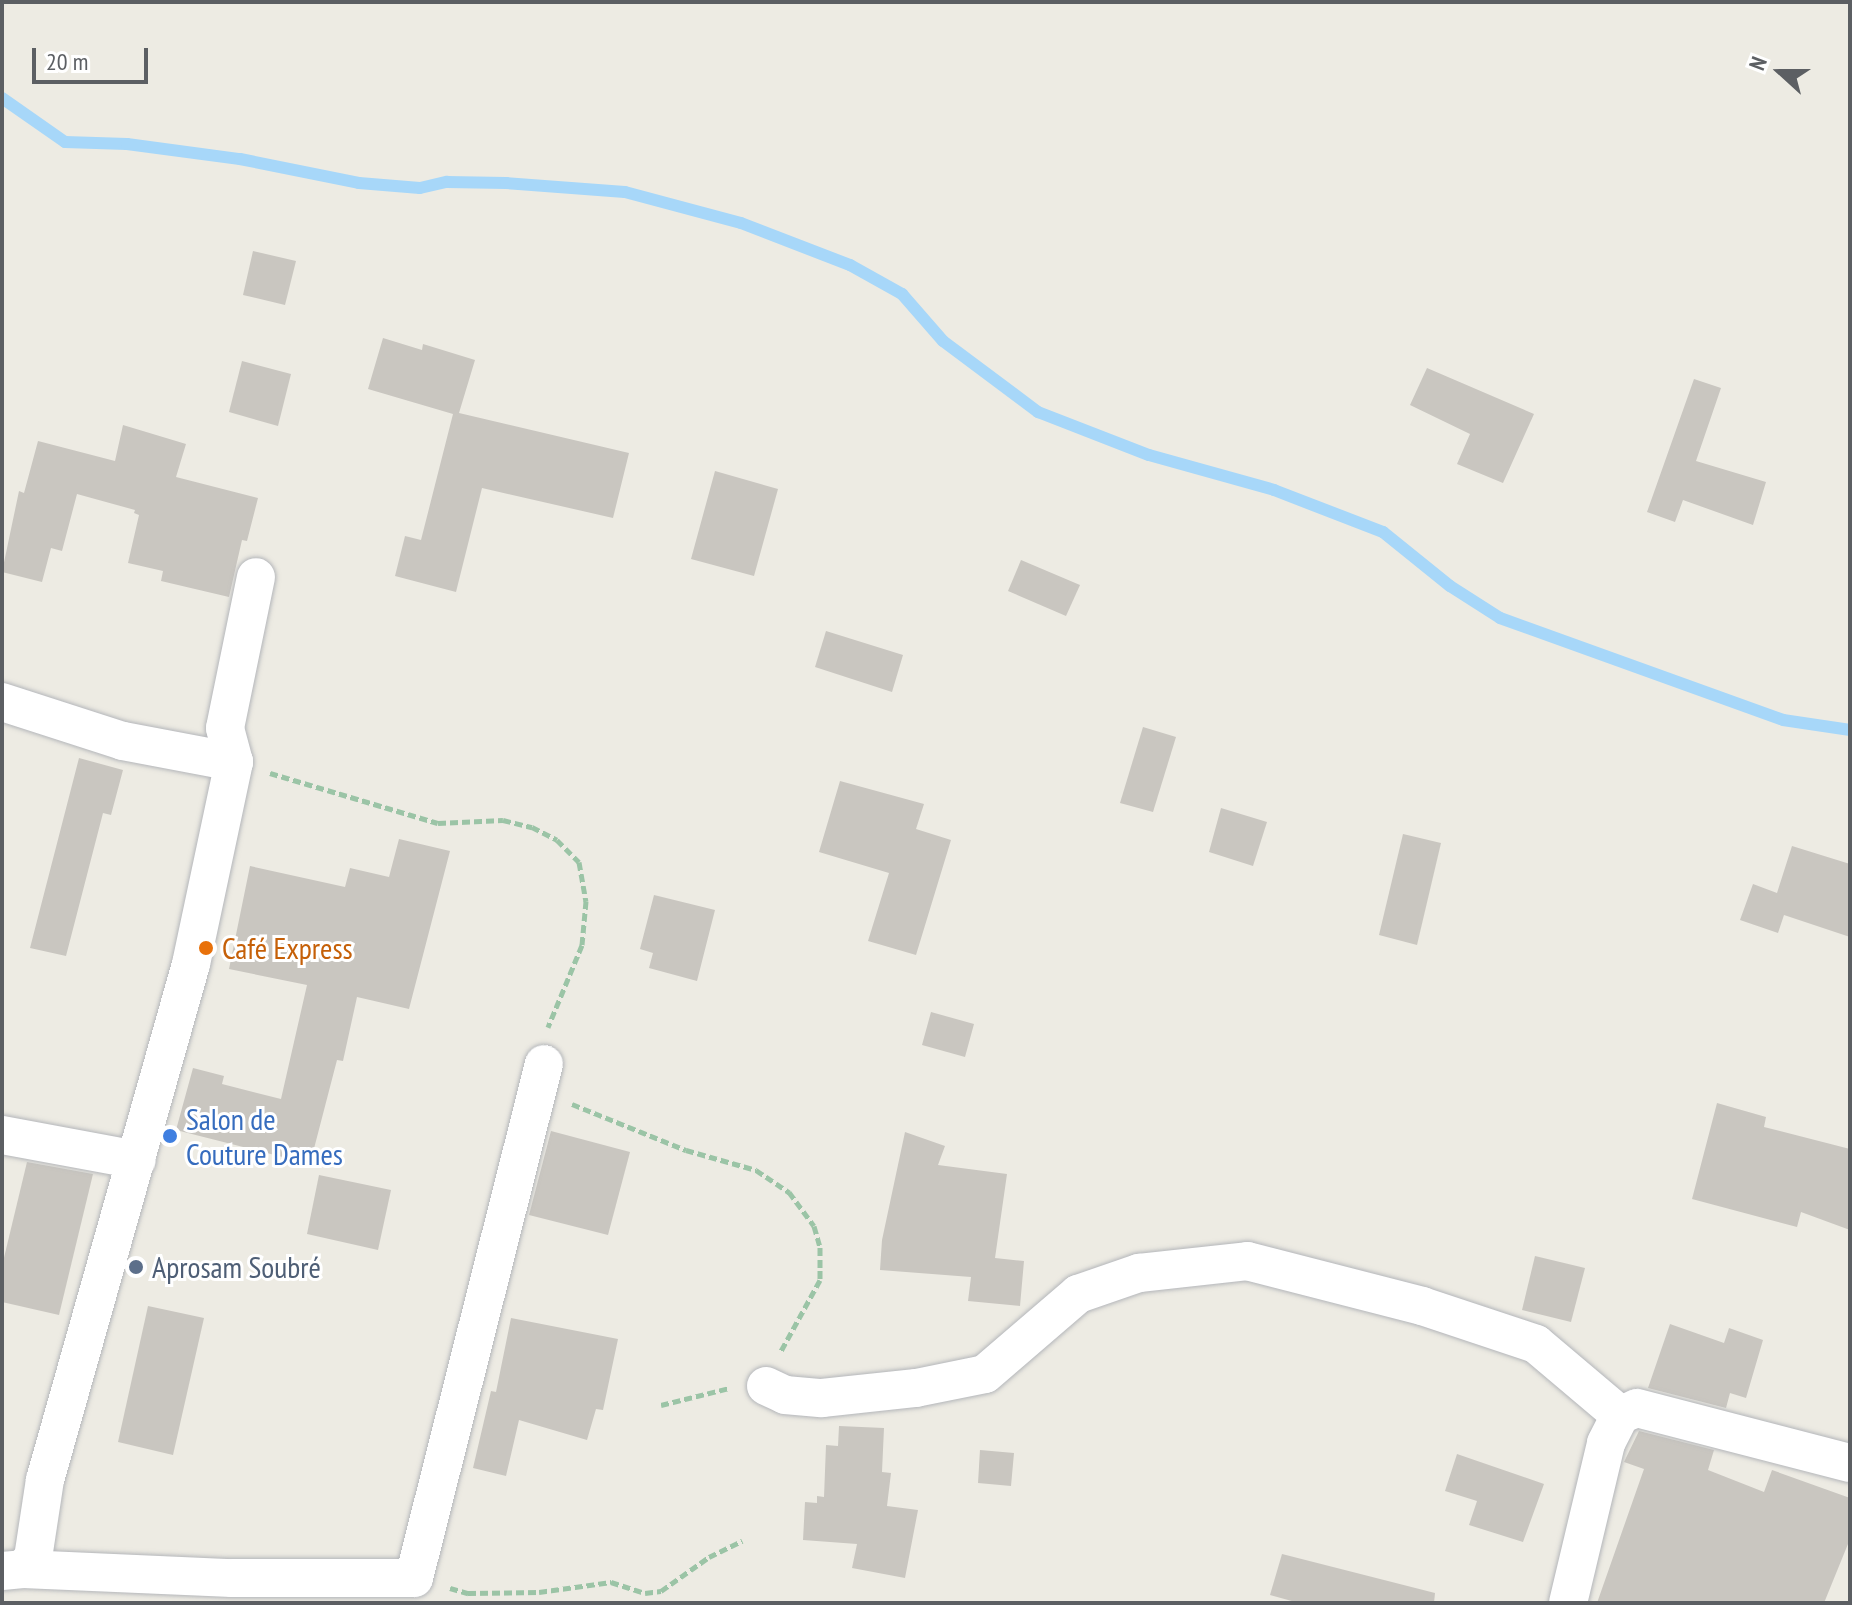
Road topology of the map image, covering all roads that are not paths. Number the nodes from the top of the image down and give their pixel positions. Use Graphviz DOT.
graph roads {
  1 [pos="256,577"];
  2 [pos="2,702"];
  3 [pos="234,762"];
  4 [pos="544,1064"];
  5 [pos="2,1135"];
  6 [pos="137,1160"];
  7 [pos="766,1386"];
  8 [pos="1620,1415"];
  9 [pos="1850,1463"];
  10 [pos="13,1570"];
  11 [pos="1568,1603"];
  1 -- 3 [label="street"];
  2 -- 3 [label="street"];
  3 -- 6 [label="street"];
  4 -- 10 [label="street"];
  5 -- 6 [label="street"];
  6 -- 10 [label="street"];
  7 -- 8 [label="street"];
  8 -- 9 [label="street"];
  8 -- 11 [label="street"];
}
